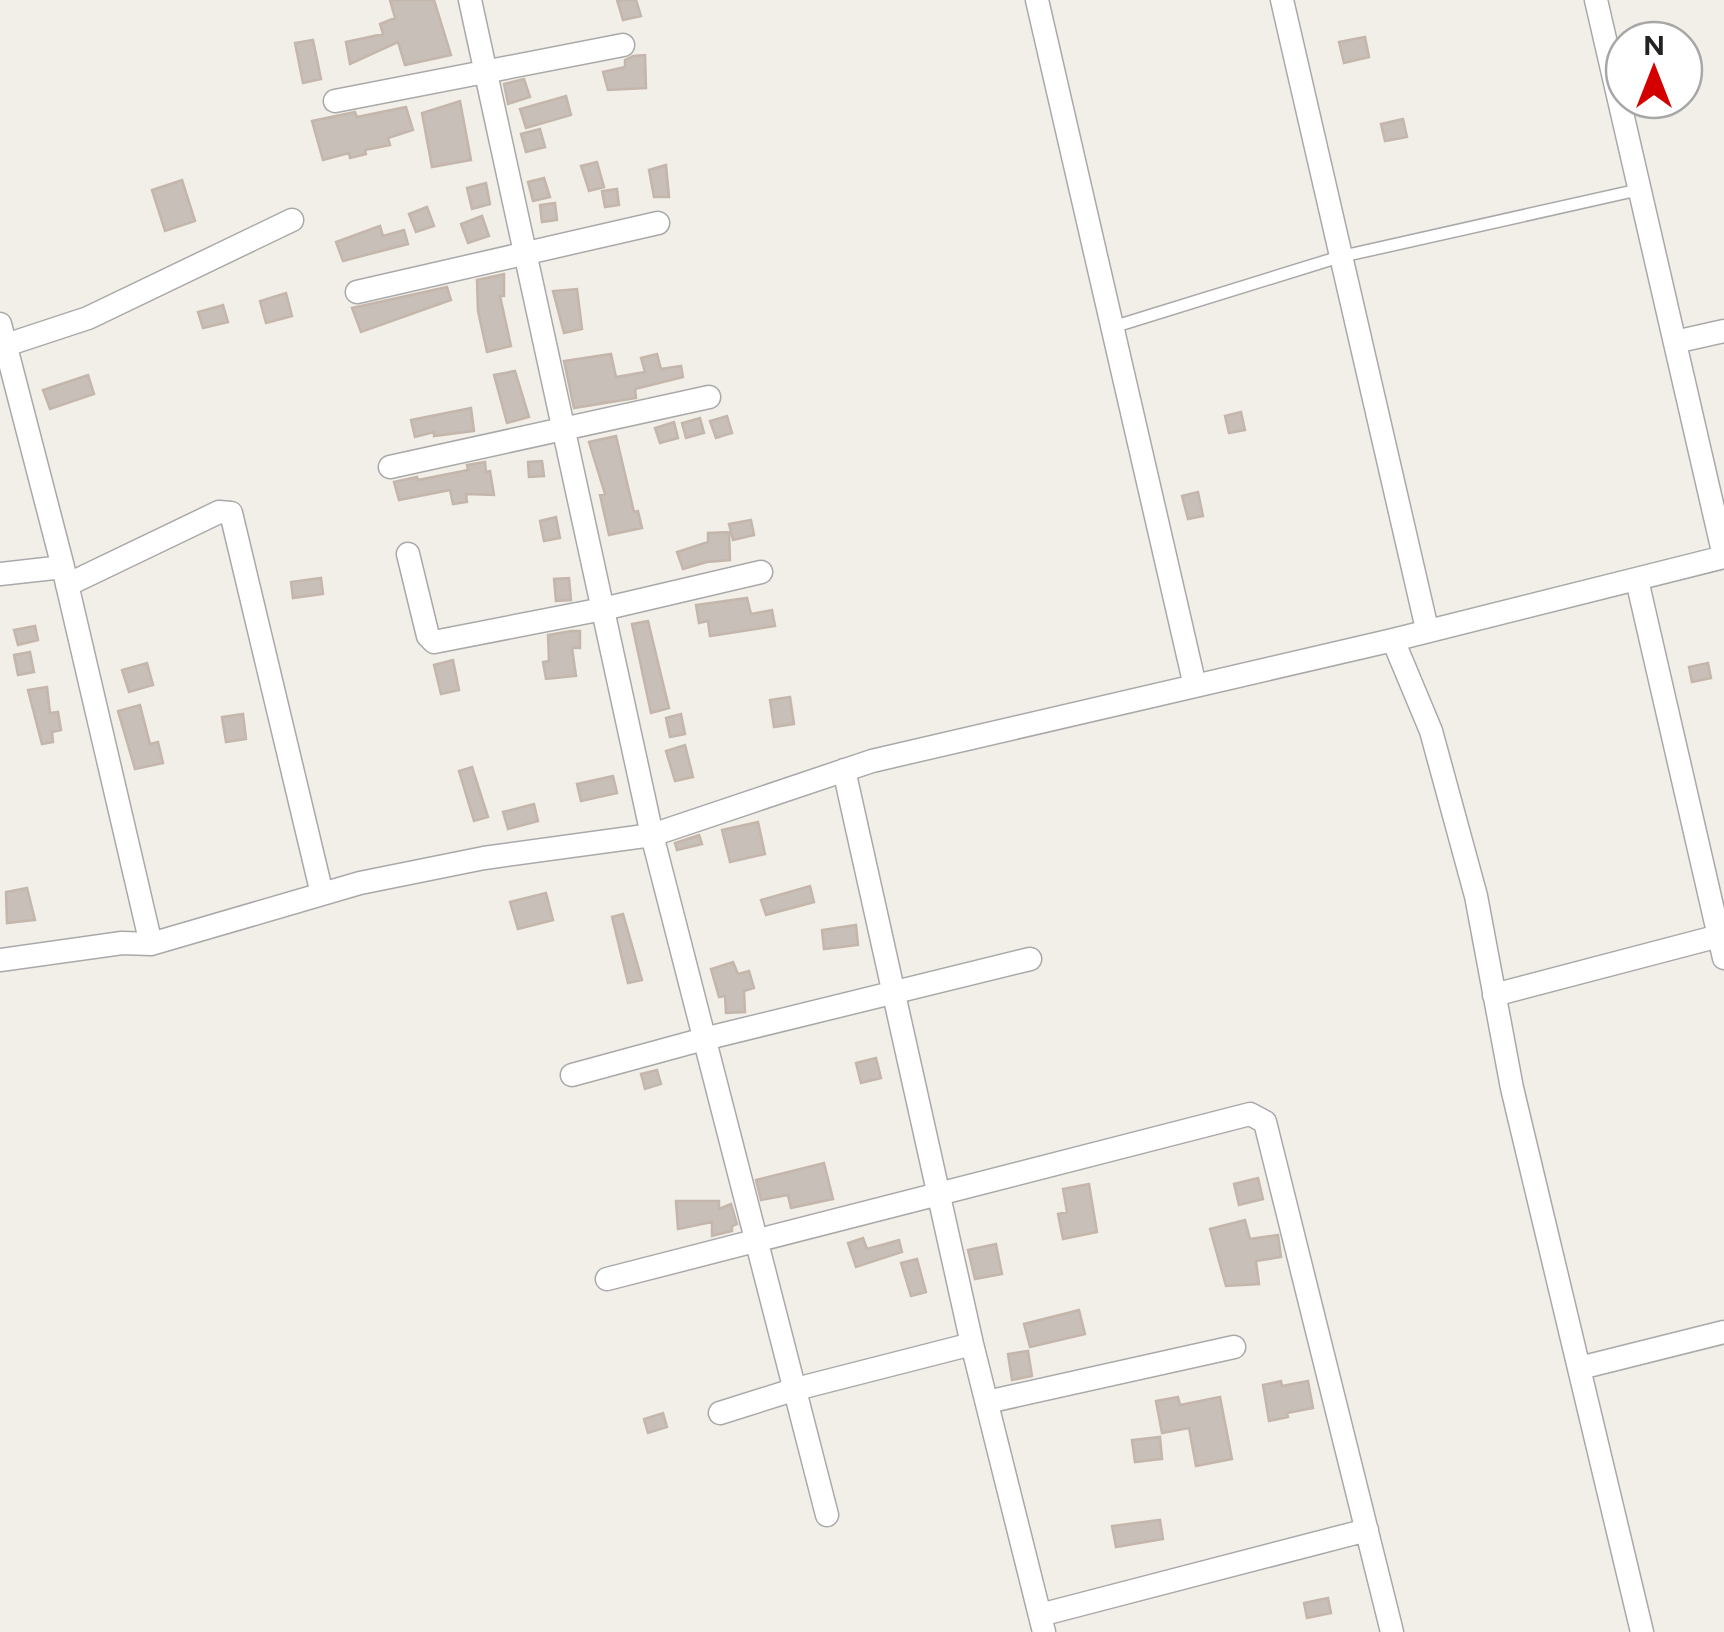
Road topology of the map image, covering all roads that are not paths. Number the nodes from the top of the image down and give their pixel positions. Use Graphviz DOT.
graph roads {
  1 [pos="470,0"];
  2 [pos="1037,0"];
  3 [pos="1282,0"];
  4 [pos="1596,0"];
  5 [pos="622,45"];
  6 [pos="485,72"];
  7 [pos="335,101"];
  8 [pos="1642,190"];
  9 [pos="292,220"];
  10 [pos="658,223"];
  11 [pos="525,254"];
  12 [pos="1339,257"];
  13 [pos="357,292"];
  14 [pos="1113,327"];
  15 [pos="1724,331"];
  16 [pos="3,335"];
  17 [pos="1675,342"];
  18 [pos="709,397"];
  19 [pos="564,431"];
  20 [pos="390,467"];
  21 [pos="408,554"];
  22 [pos="1724,557"];
  23 [pos="760,572"];
  24 [pos="0,574"];
  25 [pos="65,576"];
  26 [pos="1637,580"];
  27 [pos="602,609"];
  28 [pos="1427,629"];
  29 [pos="1393,640"];
  30 [pos="1195,686"];
  31 [pos="844,770"];
  32 [pos="652,835"];
  33 [pos="322,894"];
  34 [pos="152,944"];
  35 [pos="1721,947"];
  36 [pos="0,960"];
  37 [pos="1030,960"];
  38 [pos="894,993"];
  39 [pos="1494,995"];
  40 [pos="704,1039"];
  41 [pos="572,1075"];
  42 [pos="940,1194"];
  43 [pos="756,1240"];
  44 [pos="607,1280"];
  45 [pos="1724,1332"];
  46 [pos="972,1344"];
  47 [pos="1234,1347"];
  48 [pos="1580,1368"];
  49 [pos="796,1389"];
  50 [pos="987,1402"];
  51 [pos="720,1413"];
  52 [pos="827,1515"];
  53 [pos="1367,1530"];
  54 [pos="1042,1624"];
  55 [pos="1392,1632"];
  56 [pos="1642,1632"];
  1 -- 6 [label="street"];
  2 -- 14 [label="street"];
  3 -- 12 [label="street"];
  4 -- 8 [label="street"];
  5 -- 6 [label="street"];
  6 -- 7 [label="street"];
  6 -- 11 [label="street"];
  8 -- 12 [label="lane"];
  8 -- 17 [label="street"];
  9 -- 16 [label="street"];
  10 -- 11 [label="street"];
  11 -- 13 [label="street"];
  11 -- 19 [label="street"];
  12 -- 14 [label="lane"];
  12 -- 28 [label="street"];
  14 -- 30 [label="street"];
  15 -- 17 [label="street"];
  16 -- 25 [label="street"];
  17 -- 22 [label="street"];
  18 -- 19 [label="street"];
  19 -- 20 [label="street"];
  19 -- 27 [label="street"];
  21 -- 27 [label="street"];
  22 -- 26 [label="street"];
  23 -- 27 [label="street"];
  24 -- 25 [label="street"];
  25 -- 33 [label="street"];
  25 -- 34 [label="street"];
  26 -- 28 [label="street"];
  26 -- 35 [label="street"];
  27 -- 32 [label="street"];
  28 -- 29 [label="street"];
  29 -- 30 [label="street"];
  29 -- 39 [label="street"];
  30 -- 31 [label="street"];
  31 -- 32 [label="street"];
  31 -- 38 [label="street"];
  32 -- 33 [label="street"];
  32 -- 40 [label="street"];
  33 -- 34 [label="street"];
  34 -- 36 [label="street"];
  35 -- 39 [label="street"];
  37 -- 38 [label="street"];
  38 -- 40 [label="street"];
  38 -- 42 [label="street"];
  39 -- 48 [label="street"];
  40 -- 41 [label="street"];
  40 -- 43 [label="street"];
  42 -- 43 [label="street"];
  42 -- 46 [label="street"];
  42 -- 53 [label="street"];
  43 -- 44 [label="street"];
  43 -- 49 [label="street"];
  45 -- 48 [label="street"];
  46 -- 49 [label="street"];
  46 -- 50 [label="street"];
  47 -- 50 [label="street"];
  48 -- 56 [label="street"];
  49 -- 51 [label="street"];
  49 -- 52 [label="street"];
  50 -- 54 [label="street"];
  53 -- 54 [label="street"];
  53 -- 55 [label="street"];
}
